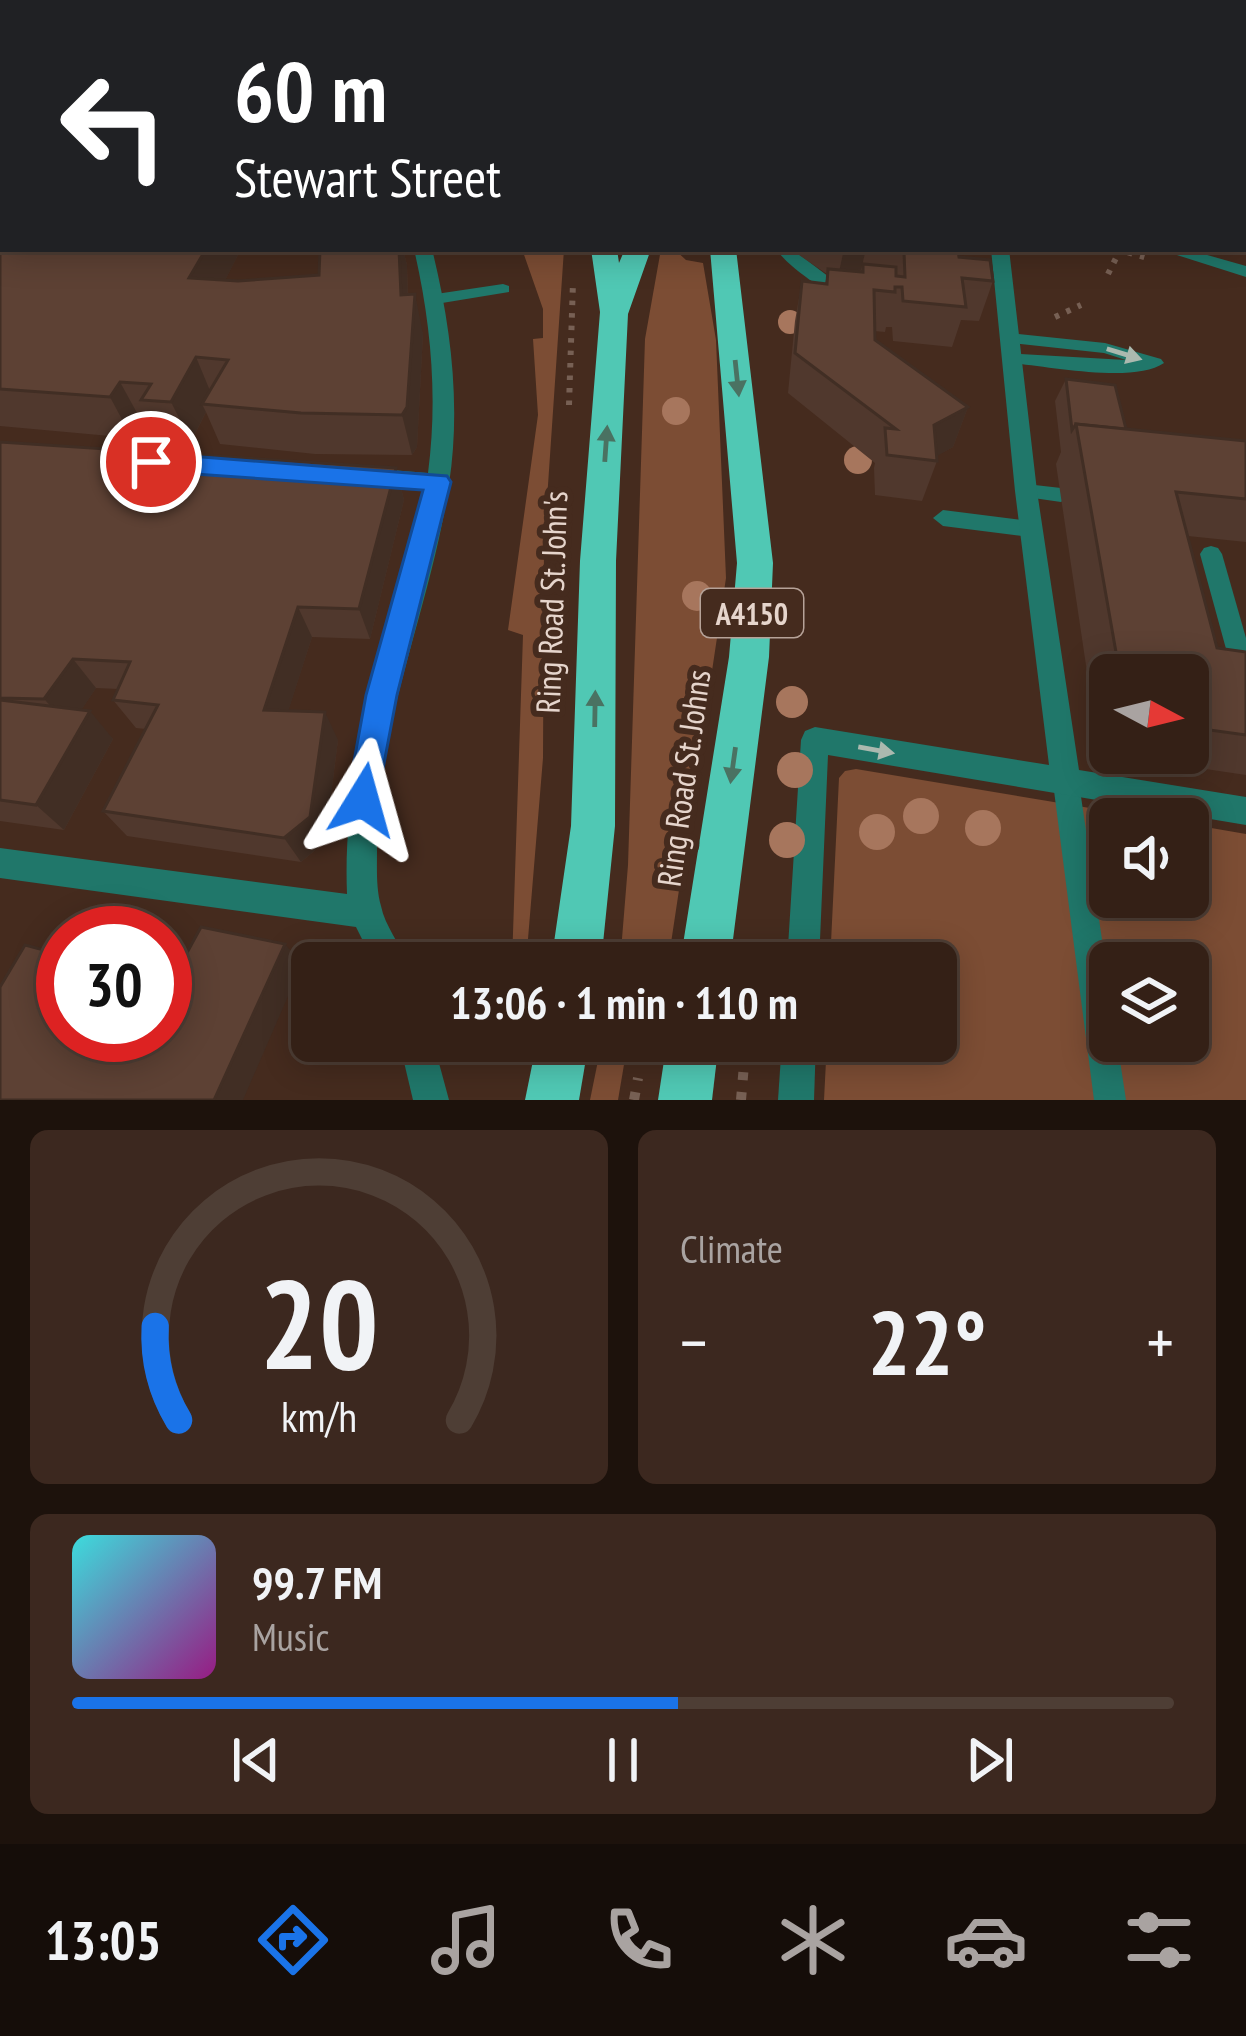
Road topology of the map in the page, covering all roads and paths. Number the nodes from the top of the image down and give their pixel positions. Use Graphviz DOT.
graph roads {
  1 [pos="756,0"];
  2 [pos="803,0"];
  3 [pos="424,252"];
  4 [pos="604,252"];
  5 [pos="637,252"];
  6 [pos="723,252"];
  7 [pos="786,252"];
  8 [pos="999,252"];
  9 [pos="1119,252"];
  10 [pos="1177,252"];
  11 [pos="1246,272"];
  12 [pos="1108,274"];
  13 [pos="503,289"];
  14 [pos="848,297"];
  15 [pos="436,298"];
  16 [pos="614,314"];
  17 [pos="1010,348"];
  18 [pos="349,475"];
  19 [pos="438,482"];
  20 [pos="1026,491"];
  21 [pos="1061,495"];
  22 [pos="943,518"];
  23 [pos="1031,529"];
  24 [pos="1211,554"];
  25 [pos="1246,678"];
  26 [pos="1066,783"];
  27 [pos="1246,812"];
  28 [pos="0,863"];
  29 [pos="365,912"];
  30 [pos="381,942"];
  31 [pos="578,942"];
  32 [pos="708,942"];
  33 [pos="804,942"];
  34 [pos="421,1062"];
  35 [pos="559,1062"];
  36 [pos="691,1062"];
  37 [pos="744,1062"];
  38 [pos="798,1062"];
  39 [pos="430,1100"];
  40 [pos="552,1100"];
  41 [pos="685,1100"];
  42 [pos="741,1100"];
  43 [pos="796,1100"];
  44 [pos="1110,1100"];
  1 -- 2 [label="street"];
  3 -- 15 [label="street"];
  4 -- 16 [label="highway"];
  5 -- 16 [label="highway, Ring Road St. John's"];
  6 -- 32 [label="highway, Ring Road St. Johns / A4150, one-way"];
  7 -- 14 [label="lane"];
  8 -- 17 [label="street"];
  9 -- 12 [label="path"];
  10 -- 11 [label="street"];
  13 -- 15 [label="lane"];
  15 -- 19 [label="street"];
  31 -- 16 [label="highway, Ring Road St. John's, one-way"];
  17 -- 17 [label="lane, one-way"];
  17 -- 20 [label="street"];
  18 -- 19 [label="street"];
  19 -- 29 [label="street"];
  20 -- 21 [label="lane"];
  20 -- 23 [label="street"];
  22 -- 23 [label="lane"];
  23 -- 26 [label="street"];
  24 -- 25 [label="lane"];
  26 -- 27 [label="street"];
  33 -- 26 [label="street, one-way"];
  26 -- 44 [label="lane"];
  28 -- 29 [label="street"];
  29 -- 30 [label="street"];
  34 -- 39 [label="street"];
  35 -- 40 [label="highway"];
  36 -- 41 [label="highway"];
  37 -- 42 [label="path"];
  38 -- 43 [label="street"];
}
